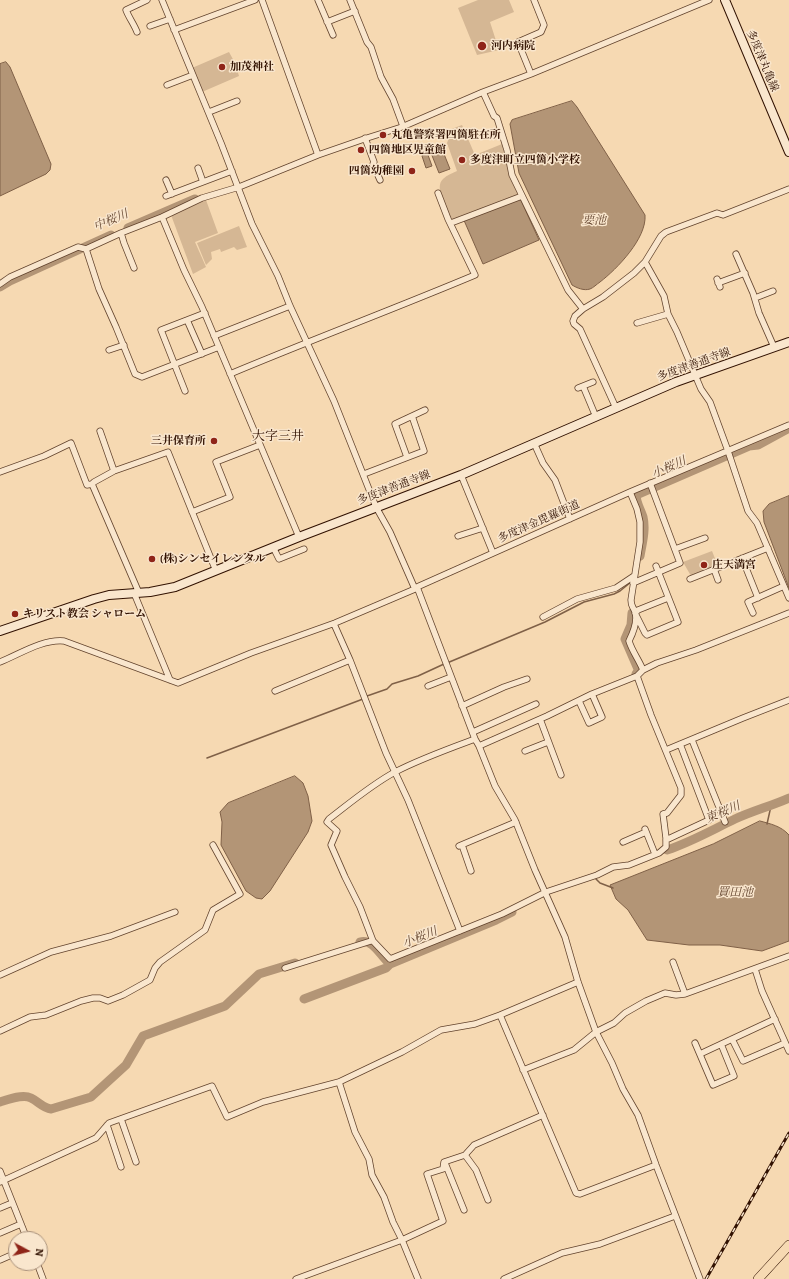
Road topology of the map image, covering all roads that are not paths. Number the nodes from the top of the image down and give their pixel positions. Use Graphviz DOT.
graph roads {
  1 [pos="146,0"];
  2 [pos="162,0"];
  3 [pos="255,0"];
  4 [pos="262,0"];
  5 [pos="318,0"];
  6 [pos="350,0"];
  7 [pos="534,0"];
  8 [pos="709,0"];
  9 [pos="725,0"];
  10 [pos="355,11"];
  11 [pos="170,19"];
  12 [pos="328,22"];
  13 [pos="150,26"];
  14 [pos="174,30"];
  15 [pos="137,32"];
  16 [pos="333,35"];
  17 [pos="531,74"];
  18 [pos="193,75"];
  19 [pos="167,85"];
  20 [pos="483,92"];
  21 [pos="237,101"];
  22 [pos="209,112"];
  23 [pos="403,126"];
  24 [pos="365,138"];
  25 [pos="789,152"];
  26 [pos="318,155"];
  27 [pos="198,168"];
  28 [pos="232,170"];
  29 [pos="166,180"];
  30 [pos="380,180"];
  31 [pos="203,182"];
  32 [pos="239,187"];
  33 [pos="789,189"];
  34 [pos="438,193"];
  35 [pos="522,196"];
  36 [pos="162,217"];
  37 [pos="451,223"];
  38 [pos="121,233"];
  39 [pos="83,249"];
  40 [pos="736,254"];
  41 [pos="645,262"];
  42 [pos="134,268"];
  43 [pos="745,273"];
  44 [pos="718,283"];
  45 [pos="0,284"];
  46 [pos="773,291"];
  47 [pos="755,298"];
  48 [pos="290,306"];
  49 [pos="583,310"];
  50 [pos="205,313"];
  51 [pos="668,314"];
  52 [pos="187,320"];
  53 [pos="637,323"];
  54 [pos="214,336"];
  55 [pos="307,342"];
  56 [pos="789,342"];
  57 [pos="124,345"];
  58 [pos="219,347"];
  59 [pos="774,347"];
  60 [pos="109,350"];
  61 [pos="202,354"];
  62 [pos="175,365"];
  63 [pos="230,374"];
  64 [pos="695,375"];
  65 [pos="593,382"];
  66 [pos="185,391"];
  67 [pos="616,408"];
  68 [pos="425,410"];
  69 [pos="412,416"];
  70 [pos="596,417"];
  71 [pos="789,425"];
  72 [pos="100,431"];
  73 [pos="534,443"];
  74 [pos="260,445"];
  75 [pos="728,451"];
  76 [pos="407,457"];
  77 [pos="114,471"];
  78 [pos="0,472"];
  79 [pos="364,474"];
  80 [pos="461,475"];
  81 [pos="650,483"];
  82 [pos="92,484"];
  83 [pos="630,492"];
  84 [pos="376,507"];
  85 [pos="192,512"];
  86 [pos="570,519"];
  87 [pos="483,528"];
  88 [pos="458,536"];
  89 [pos="299,537"];
  90 [pos="705,538"];
  91 [pos="274,547"];
  92 [pos="768,548"];
  93 [pos="304,549"];
  94 [pos="675,549"];
  95 [pos="493,553"];
  96 [pos="742,558"];
  97 [pos="656,566"];
  98 [pos="714,569"];
  99 [pos="216,571"];
  100 [pos="658,572"];
  101 [pos="634,576"];
  102 [pos="690,579"];
  103 [pos="718,580"];
  104 [pos="633,583"];
  105 [pos="784,586"];
  106 [pos="416,588"];
  107 [pos="136,593"];
  108 [pos="668,598"];
  109 [pos="758,598"];
  110 [pos="789,598"];
  111 [pos="635,613"];
  112 [pos="753,613"];
  113 [pos="789,613"];
  114 [pos="543,617"];
  115 [pos="334,624"];
  116 [pos="0,632"];
  117 [pos="350,660"];
  118 [pos="0,662"];
  119 [pos="643,670"];
  120 [pos="637,676"];
  121 [pos="452,677"];
  122 [pos="527,679"];
  123 [pos="170,680"];
  124 [pos="428,686"];
  125 [pos="274,691"];
  126 [pos="592,694"];
  127 [pos="789,700"];
  128 [pos="579,701"];
  129 [pos="536,704"];
  130 [pos="462,706"];
  131 [pos="540,719"];
  132 [pos="472,732"];
  133 [pos="475,739"];
  134 [pos="692,740"];
  135 [pos="548,742"];
  136 [pos="680,744"];
  137 [pos="479,746"];
  138 [pos="666,750"];
  139 [pos="525,752"];
  140 [pos="395,772"];
  141 [pos="561,775"];
  142 [pos="516,822"];
  143 [pos="725,822"];
  144 [pos="668,840"];
  145 [pos="623,842"];
  146 [pos="213,845"];
  147 [pos="655,854"];
  148 [pos="471,871"];
  149 [pos="546,892"];
  150 [pos="175,912"];
  151 [pos="460,931"];
  152 [pos="370,941"];
  153 [pos="789,956"];
  154 [pos="673,962"];
  155 [pos="285,968"];
  156 [pos="754,969"];
  157 [pos="0,975"];
  158 [pos="578,982"];
  159 [pos="686,994"];
  160 [pos="500,1015"];
  161 [pos="775,1019"];
  162 [pos="0,1031"];
  163 [pos="596,1032"];
  164 [pos="732,1039"];
  165 [pos="696,1043"];
  166 [pos="785,1043"];
  167 [pos="721,1044"];
  168 [pos="789,1051"];
  169 [pos="700,1054"];
  170 [pos="523,1070"];
  171 [pos="339,1082"];
  172 [pos="543,1115"];
  173 [pos="121,1119"];
  174 [pos="107,1125"];
  175 [pos="465,1155"];
  176 [pos="136,1162"];
  177 [pos="444,1162"];
  178 [pos="656,1165"];
  179 [pos="121,1167"];
  180 [pos="0,1172"];
  181 [pos="2,1181"];
  182 [pos="488,1200"];
  183 [pos="12,1203"];
  184 [pos="0,1208"];
  185 [pos="464,1210"];
  186 [pos="675,1216"];
  187 [pos="21,1224"];
  188 [pos="24,1231"];
  189 [pos="0,1233"];
  190 [pos="402,1240"];
  191 [pos="789,1245"];
  192 [pos="296,1279"];
  193 [pos="418,1279"];
  194 [pos="504,1279"];
  195 [pos="700,1279"];
  196 [pos="758,1279"];
  1 -- 15 [label="street"];
  2 -- 11 [label="street"];
  3 -- 14 [label="street"];
  4 -- 26 [label="street"];
  5 -- 12 [label="street"];
  6 -- 10 [label="street"];
  7 -- 17 [label="street"];
  8 -- 17 [label="street"];
  9 -- 25 [label="main road, 多度津丸亀線"];
  10 -- 12 [label="street"];
  10 -- 23 [label="street"];
  11 -- 13 [label="street"];
  11 -- 14 [label="street"];
  12 -- 16 [label="street"];
  14 -- 18 [label="street"];
  17 -- 20 [label="street"];
  18 -- 19 [label="street"];
  18 -- 22 [label="street"];
  20 -- 23 [label="street"];
  20 -- 35 [label="street"];
  21 -- 22 [label="street"];
  22 -- 28 [label="street"];
  23 -- 24 [label="street"];
  24 -- 26 [label="street"];
  24 -- 30 [label="street"];
  26 -- 32 [label="street"];
  27 -- 31 [label="street"];
  28 -- 31 [label="street"];
  28 -- 32 [label="street"];
  29 -- 31 [label="street"];
  32 -- 36 [label="street"];
  32 -- 48 [label="street"];
  33 -- 41 [label="street"];
  34 -- 37 [label="street"];
  35 -- 37 [label="street"];
  35 -- 49 [label="street"];
  36 -- 38 [label="street"];
  36 -- 50 [label="street"];
  37 -- 55 [label="street"];
  38 -- 39 [label="street"];
  38 -- 42 [label="street"];
  39 -- 45 [label="street"];
  39 -- 57 [label="street"];
  40 -- 43 [label="street"];
  41 -- 49 [label="street"];
  41 -- 51 [label="street"];
  43 -- 44 [label="street"];
  43 -- 47 [label="street"];
  46 -- 47 [label="street"];
  47 -- 59 [label="street"];
  48 -- 54 [label="street"];
  48 -- 55 [label="street"];
  49 -- 67 [label="street"];
  50 -- 52 [label="street"];
  50 -- 54 [label="street"];
  51 -- 53 [label="street"];
  51 -- 64 [label="street"];
  52 -- 61 [label="street"];
  52 -- 62 [label="street"];
  54 -- 58 [label="street"];
  55 -- 63 [label="street"];
  55 -- 79 [label="street"];
  56 -- 59 [label="main road, 多度津善通寺線"];
  57 -- 60 [label="street"];
  57 -- 62 [label="street"];
  58 -- 61 [label="street"];
  58 -- 63 [label="street"];
  59 -- 64 [label="main road, 多度津善通寺線"];
  61 -- 62 [label="street"];
  62 -- 66 [label="street"];
  63 -- 74 [label="street"];
  64 -- 67 [label="main road, 多度津善通寺線"];
  64 -- 75 [label="street"];
  65 -- 70 [label="street"];
  67 -- 70 [label="main road, 多度津善通寺線"];
  68 -- 69 [label="street"];
  69 -- 76 [label="street"];
  69 -- 76 [label="street"];
  70 -- 73 [label="main road, 多度津善通寺線"];
  71 -- 75 [label="street, 多度津金毘羅街道"];
  72 -- 77 [label="street"];
  73 -- 80 [label="main road, 多度津善通寺線"];
  73 -- 86 [label="street"];
  74 -- 85 [label="street"];
  74 -- 89 [label="street"];
  75 -- 81 [label="street, 多度津金毘羅街道"];
  75 -- 92 [label="street"];
  76 -- 79 [label="street"];
  77 -- 82 [label="street"];
  77 -- 85 [label="street"];
  78 -- 82 [label="street"];
  79 -- 84 [label="street"];
  80 -- 84 [label="main road, 多度津善通寺線"];
  80 -- 87 [label="street"];
  81 -- 83 [label="street, 多度津金毘羅街道"];
  81 -- 94 [label="street"];
  82 -- 107 [label="street"];
  83 -- 86 [label="street, 多度津金毘羅街道"];
  83 -- 101 [label="street"];
  84 -- 89 [label="main road, 多度津善通寺線"];
  84 -- 106 [label="street"];
  85 -- 99 [label="street"];
  86 -- 95 [label="street, 多度津金毘羅街道"];
  87 -- 88 [label="street"];
  87 -- 95 [label="street"];
  89 -- 91 [label="main road, 多度津善通寺線"];
  90 -- 94 [label="street"];
  91 -- 93 [label="street"];
  91 -- 99 [label="main road, 多度津善通寺線"];
  92 -- 96 [label="street"];
  92 -- 105 [label="street"];
  94 -- 100 [label="street"];
  95 -- 106 [label="street, 多度津金毘羅街道"];
  96 -- 98 [label="street"];
  96 -- 109 [label="street"];
  97 -- 100 [label="street"];
  98 -- 102 [label="street"];
  98 -- 103 [label="street"];
  99 -- 107 [label="main road, 多度津善通寺線"];
  100 -- 104 [label="street"];
  100 -- 108 [label="street"];
  101 -- 104 [label="street"];
  101 -- 114 [label="street"];
  104 -- 111 [label="street"];
  105 -- 109 [label="street"];
  105 -- 110 [label="street"];
  106 -- 115 [label="street, 多度津金毘羅街道"];
  106 -- 121 [label="street"];
  107 -- 116 [label="main road, 多度津善通寺線"];
  107 -- 123 [label="street"];
  108 -- 111 [label="street"];
  108 -- 111 [label="street"];
  109 -- 112 [label="street"];
  111 -- 119 [label="street"];
  113 -- 119 [label="street"];
  115 -- 117 [label="street"];
  115 -- 123 [label="street, 多度津金毘羅街道"];
  117 -- 125 [label="street"];
  117 -- 140 [label="street"];
  118 -- 123 [label="street"];
  119 -- 120 [label="street"];
  120 -- 126 [label="street"];
  120 -- 138 [label="street"];
  121 -- 124 [label="street"];
  121 -- 130 [label="street"];
  122 -- 130 [label="street"];
  126 -- 128 [label="street"];
  126 -- 128 [label="street"];
  127 -- 134 [label="street"];
  128 -- 131 [label="street"];
  129 -- 132 [label="street"];
  130 -- 132 [label="street"];
  131 -- 135 [label="street"];
  131 -- 137 [label="street"];
  132 -- 133 [label="street"];
  133 -- 137 [label="street"];
  133 -- 140 [label="street"];
  134 -- 136 [label="street"];
  134 -- 143 [label="street"];
  135 -- 139 [label="street"];
  135 -- 141 [label="street"];
  136 -- 138 [label="street"];
  136 -- 144 [label="street"];
  137 -- 142 [label="street"];
  138 -- 144 [label="street"];
  140 -- 151 [label="street"];
  140 -- 152 [label="street"];
  142 -- 148 [label="street"];
  142 -- 149 [label="street"];
  144 -- 147 [label="street"];
  145 -- 147 [label="street"];
  146 -- 162 [label="street"];
  147 -- 149 [label="street"];
  149 -- 151 [label="street"];
  149 -- 158 [label="street"];
  150 -- 157 [label="street"];
  151 -- 152 [label="street"];
  152 -- 155 [label="street"];
  153 -- 156 [label="street"];
  154 -- 159 [label="street"];
  156 -- 159 [label="street"];
  156 -- 161 [label="street"];
  158 -- 160 [label="street"];
  158 -- 163 [label="street"];
  159 -- 163 [label="street"];
  160 -- 170 [label="street"];
  160 -- 171 [label="street"];
  161 -- 164 [label="street"];
  161 -- 166 [label="street"];
  163 -- 170 [label="street"];
  163 -- 178 [label="street"];
  164 -- 166 [label="street"];
  164 -- 167 [label="street"];
  165 -- 169 [label="street"];
  166 -- 168 [label="street"];
  167 -- 169 [label="street"];
  167 -- 169 [label="street"];
  170 -- 172 [label="street"];
  171 -- 173 [label="street"];
  171 -- 190 [label="street"];
  172 -- 175 [label="street"];
  172 -- 178 [label="street"];
  173 -- 174 [label="street"];
  173 -- 176 [label="street"];
  174 -- 179 [label="street"];
  174 -- 181 [label="street"];
  175 -- 177 [label="street"];
  175 -- 182 [label="street"];
  177 -- 185 [label="street"];
  177 -- 190 [label="street"];
  178 -- 186 [label="street"];
  180 -- 181 [label="street"];
  181 -- 183 [label="street"];
  183 -- 184 [label="street"];
  183 -- 187 [label="street"];
  186 -- 194 [label="street"];
  186 -- 195 [label="street"];
  187 -- 188 [label="street"];
  187 -- 189 [label="street"];
  190 -- 192 [label="street"];
  190 -- 193 [label="street"];
  191 -- 196 [label="main road"];
}
